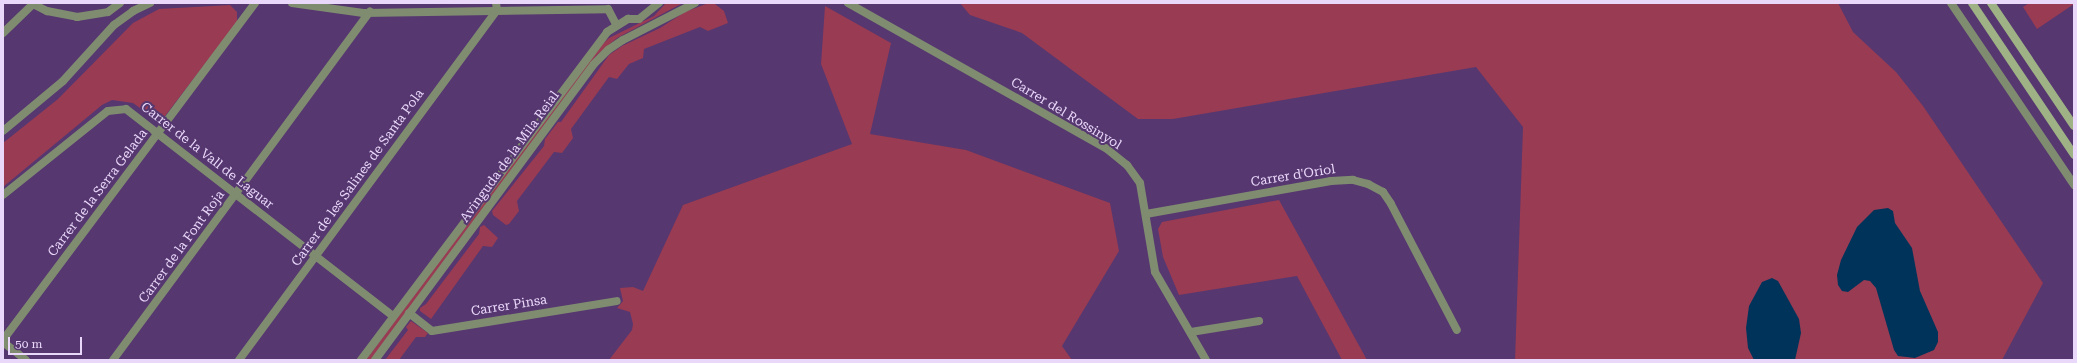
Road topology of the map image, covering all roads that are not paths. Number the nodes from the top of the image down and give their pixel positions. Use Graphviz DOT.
graph roads {
  1 [pos="120,3"];
  2 [pos="150,3"];
  3 [pos="255,3"];
  4 [pos="292,3"];
  5 [pos="659,3"];
  6 [pos="695,3"];
  7 [pos="848,3"];
  8 [pos="1951,3"];
  9 [pos="1972,3"];
  10 [pos="1990,3"];
  11 [pos="32,4"];
  12 [pos="496,6"];
  13 [pos="394,7"];
  14 [pos="370,12"];
  15 [pos="616,24"];
  16 [pos="3,32"];
  17 [pos="2074,126"];
  18 [pos="3,130"];
  19 [pos="157,133"];
  20 [pos="2074,155"];
  21 [pos="2074,185"];
  22 [pos="236,194"];
  23 [pos="3,195"];
  24 [pos="1146,214"];
  25 [pos="316,256"];
  26 [pos="617,301"];
  27 [pos="410,313"];
  28 [pos="393,316"];
  29 [pos="1258,321"];
  30 [pos="1456,330"];
  31 [pos="1191,332"];
  32 [pos="3,341"];
  33 [pos="26,360"];
  34 [pos="113,360"];
  35 [pos="239,360"];
  36 [pos="361,360"];
  37 [pos="375,360"];
  38 [pos="1206,360"];
  1 -- 11 [label="street"];
  2 -- 18 [label="street"];
  3 -- 19 [label="street, Carrer de la Serra Gelada"];
  4 -- 14 [label="street"];
  5 -- 15 [label="street"];
  6 -- 27 [label="street, Avinguda de la Mila Reial"];
  7 -- 24 [label="street, Carrer del Rossinyol"];
  8 -- 21 [label="street"];
  9 -- 20 [label="main road"];
  10 -- 17 [label="main road"];
  11 -- 16 [label="street"];
  12 -- 13 [label="street"];
  12 -- 15 [label="street"];
  12 -- 25 [label="street, Carrer de les Salines de Santa Pola"];
  13 -- 14 [label="street"];
  14 -- 22 [label="street, Carrer de la Font Roja"];
  15 -- 28 [label="street"];
  19 -- 22 [label="street, Carrer de la Vall de Laguar"];
  19 -- 23 [label="street, Carrer de la Vall de Laguar"];
  19 -- 32 [label="street, Carrer de la Serra Gelada"];
  22 -- 25 [label="street, Carrer de la Vall de Laguar"];
  22 -- 34 [label="street, Carrer de la Font Roja"];
  24 -- 30 [label="street, Carrer d'Oriol"];
  24 -- 31 [label="street, Carrer del Rossinyol"];
  25 -- 28 [label="street, Carrer de la Vall de Laguar"];
  25 -- 35 [label="street, Carrer de les Salines de Santa Pola"];
  26 -- 27 [label="street, Carrer Pinsa"];
  27 -- 37 [label="street, Avinguda de la Mila Reial"];
  28 -- 36 [label="street"];
  29 -- 31 [label="street"];
  31 -- 38 [label="street, Carrer del Rossinyol"];
  32 -- 33 [label="street"];
}
